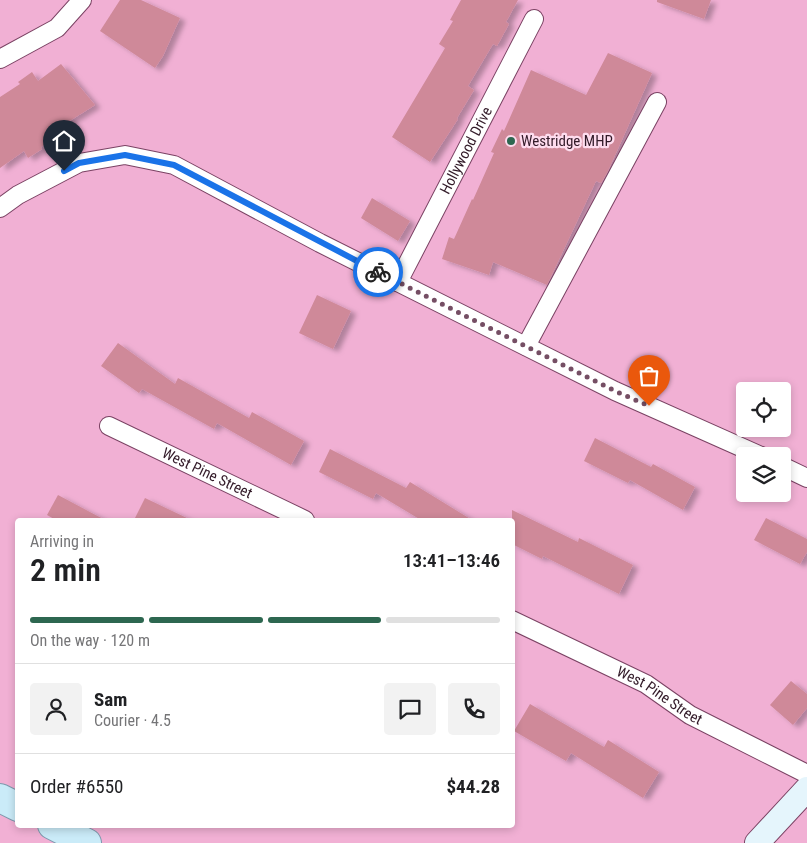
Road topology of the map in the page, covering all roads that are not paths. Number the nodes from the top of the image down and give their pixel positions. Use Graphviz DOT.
graph roads {
  1 [pos="82,0"];
  2 [pos="534,19"];
  3 [pos="0,60"];
  4 [pos="657,102"];
  5 [pos="0,208"];
  6 [pos="398,282"];
  7 [pos="526,346"];
  8 [pos="109,426"];
  9 [pos="741,447"];
  10 [pos="791,470"];
  11 [pos="807,478"];
  12 [pos="301,518"];
  13 [pos="515,621"];
  14 [pos="807,774"];
  15 [pos="807,789"];
  16 [pos="0,798"];
  17 [pos="15,806"];
  18 [pos="58,828"];
  19 [pos="87,843"];
  20 [pos="757,843"];
  1 -- 3 [label="street"];
  2 -- 6 [label="street, Hollywood Drive"];
  4 -- 7 [label="street"];
  5 -- 6 [label="street"];
  6 -- 7 [label="street"];
  7 -- 9 [label="street"];
  8 -- 12 [label="street, West Pine Street"];
  10 -- 11 [label="street"];
  13 -- 14 [label="street, West Pine Street"];
  15 -- 20 [label="street"];
  16 -- 17 [label="main road"];
  18 -- 19 [label="main road"];
}
